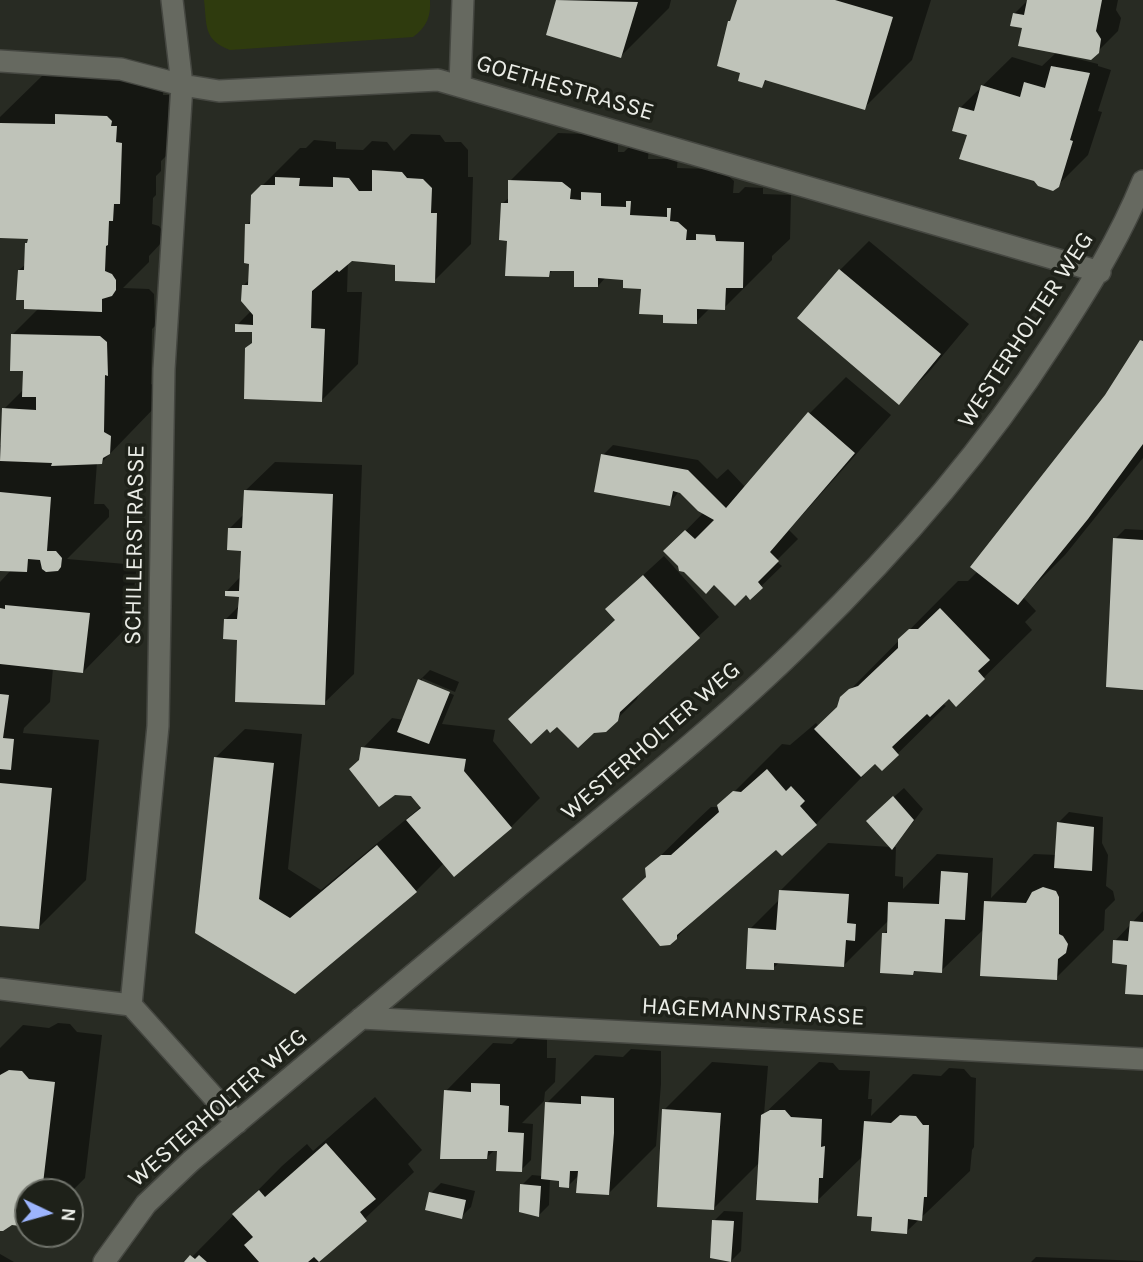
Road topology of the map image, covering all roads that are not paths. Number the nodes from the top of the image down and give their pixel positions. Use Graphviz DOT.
graph roads {
  1 [pos="172,0"];
  2 [pos="463,0"];
  3 [pos="0,61"];
  4 [pos="182,85"];
  5 [pos="460,85"];
  6 [pos="1143,181"];
  7 [pos="1100,272"];
  8 [pos="0,989"];
  9 [pos="131,1005"];
  10 [pos="361,1018"];
  11 [pos="1143,1059"];
  12 [pos="237,1124"];
  13 [pos="104,1262"];
  1 -- 4 [label="street, SCHILLERSTRASSE"];
  2 -- 5 [label="street"];
  3 -- 4 [label="street, GOETHESTRASSE"];
  4 -- 5 [label="street, GOETHESTRASSE"];
  4 -- 9 [label="street, SCHILLERSTRASSE"];
  5 -- 7 [label="street, GOETHESTRASSE"];
  6 -- 7 [label="street, WESTERHOLTER WEG"];
  7 -- 10 [label="street, WESTERHOLTER WEG"];
  8 -- 9 [label="street"];
  9 -- 12 [label="street"];
  10 -- 11 [label="street, HAGEMANNSTRASSE"];
  10 -- 12 [label="street, WESTERHOLTER WEG"];
  12 -- 13 [label="street, WESTERHOLTER WEG"];
}
